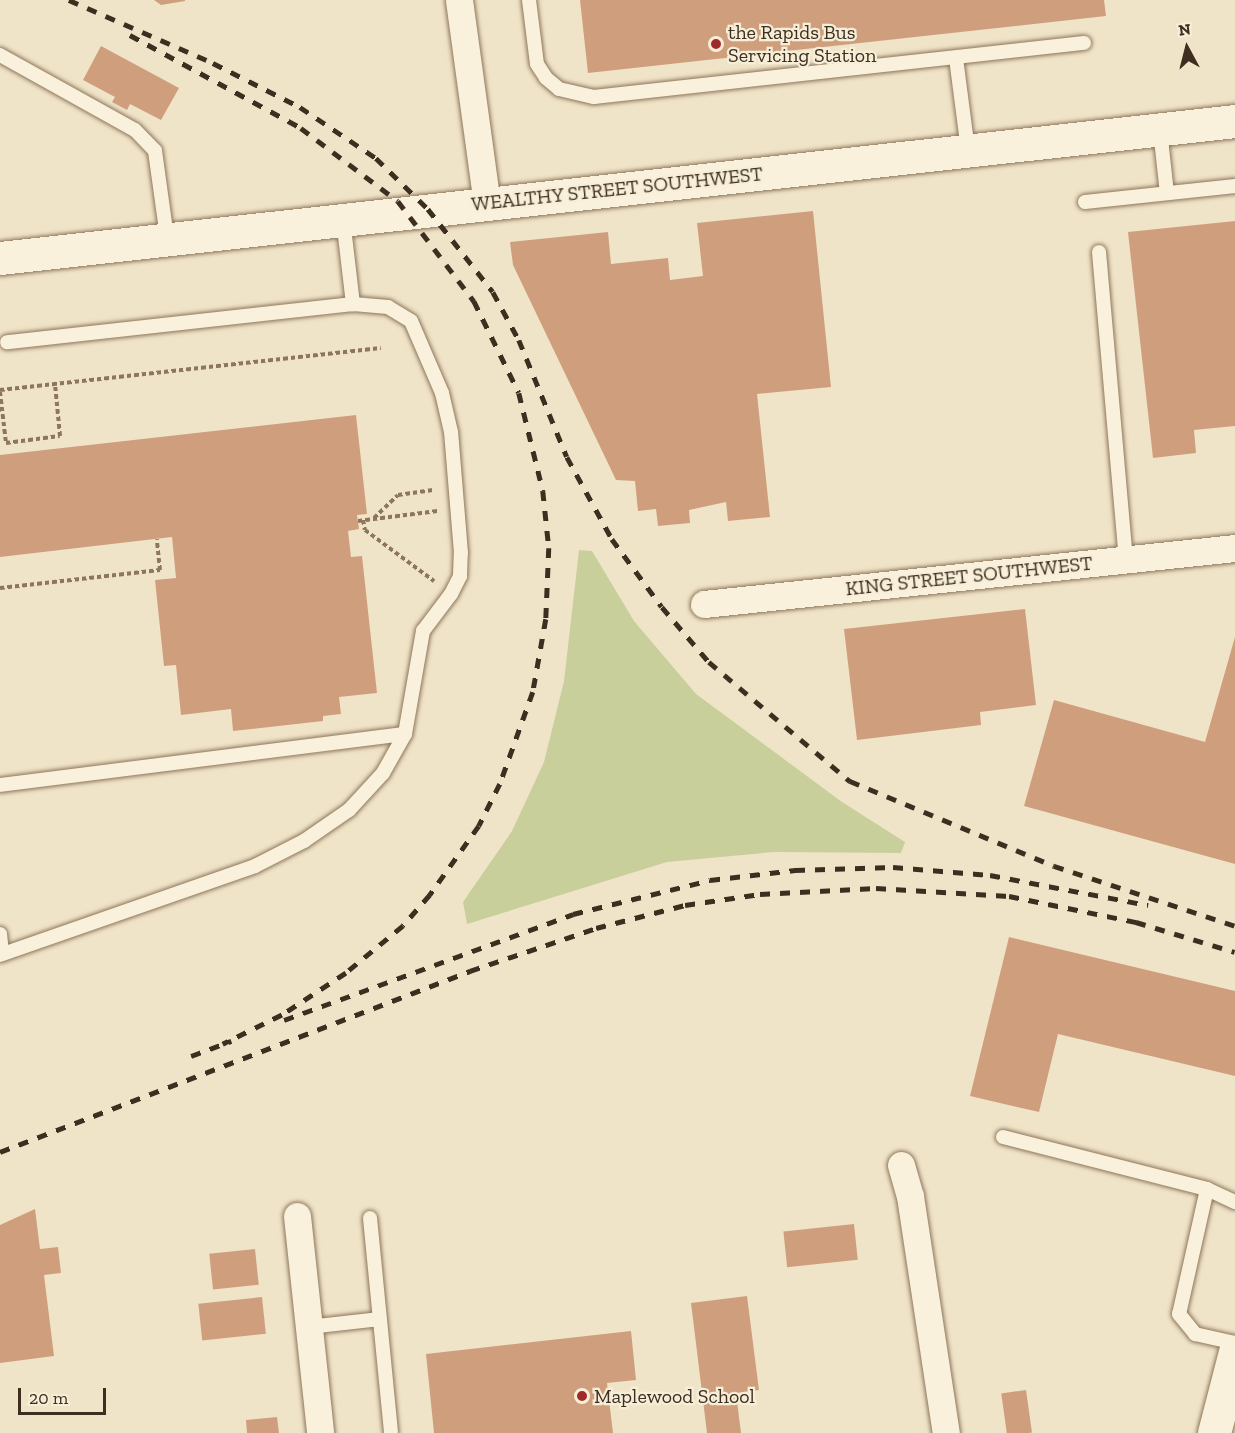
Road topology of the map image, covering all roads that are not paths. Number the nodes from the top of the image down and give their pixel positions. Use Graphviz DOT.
graph roads {
  1 [pos="459,0"];
  2 [pos="529,0"];
  3 [pos="1084,43"];
  4 [pos="0,55"];
  5 [pos="956,58"];
  6 [pos="1235,122"];
  7 [pos="1160,130"];
  8 [pos="968,151"];
  9 [pos="1235,186"];
  10 [pos="1167,193"];
  11 [pos="1085,202"];
  12 [pos="487,204"];
  13 [pos="343,218"];
  14 [pos="167,238"];
  15 [pos="1099,252"];
  16 [pos="0,258"];
  17 [pos="353,304"];
  18 [pos="7,342"];
  19 [pos="1235,548"];
  20 [pos="1126,560"];
  21 [pos="704,604"];
  22 [pos="405,734"];
  23 [pos="0,785"];
  24 [pos="0,934"];
  25 [pos="1,954"];
  26 [pos="1003,1137"];
  27 [pos="901,1166"];
  28 [pos="1207,1189"];
  29 [pos="1235,1202"];
  30 [pos="297,1216"];
  31 [pos="370,1218"];
  32 [pos="380,1319"];
  33 [pos="309,1327"];
  34 [pos="1235,1343"];
  35 [pos="1233,1370"];
  36 [pos="391,1432"];
  37 [pos="320,1433"];
  38 [pos="946,1433"];
  39 [pos="1214,1433"];
  1 -- 12 [label="street"];
  2 -- 5 [label="lane"];
  3 -- 5 [label="lane"];
  4 -- 14 [label="lane"];
  5 -- 8 [label="lane"];
  6 -- 7 [label="main road, WEALTHY STREET SOUTHWEST"];
  7 -- 8 [label="main road, WEALTHY STREET SOUTHWEST"];
  7 -- 10 [label="lane"];
  8 -- 12 [label="main road, WEALTHY STREET SOUTHWEST"];
  9 -- 10 [label="lane"];
  10 -- 11 [label="lane"];
  12 -- 13 [label="main road, WEALTHY STREET SOUTHWEST"];
  13 -- 14 [label="main road, WEALTHY STREET SOUTHWEST"];
  13 -- 17 [label="lane"];
  14 -- 16 [label="main road, WEALTHY STREET SOUTHWEST"];
  15 -- 20 [label="lane"];
  17 -- 18 [label="lane"];
  17 -- 22 [label="lane"];
  19 -- 20 [label="street, KING STREET SOUTHWEST"];
  20 -- 21 [label="street, KING STREET SOUTHWEST"];
  22 -- 23 [label="lane"];
  22 -- 25 [label="lane"];
  24 -- 25 [label="lane"];
  26 -- 28 [label="lane"];
  27 -- 38 [label="street"];
  28 -- 29 [label="lane"];
  28 -- 34 [label="lane"];
  30 -- 33 [label="street"];
  31 -- 32 [label="lane"];
  32 -- 33 [label="lane"];
  32 -- 36 [label="lane"];
  33 -- 37 [label="street"];
  35 -- 39 [label="main road"];
}
